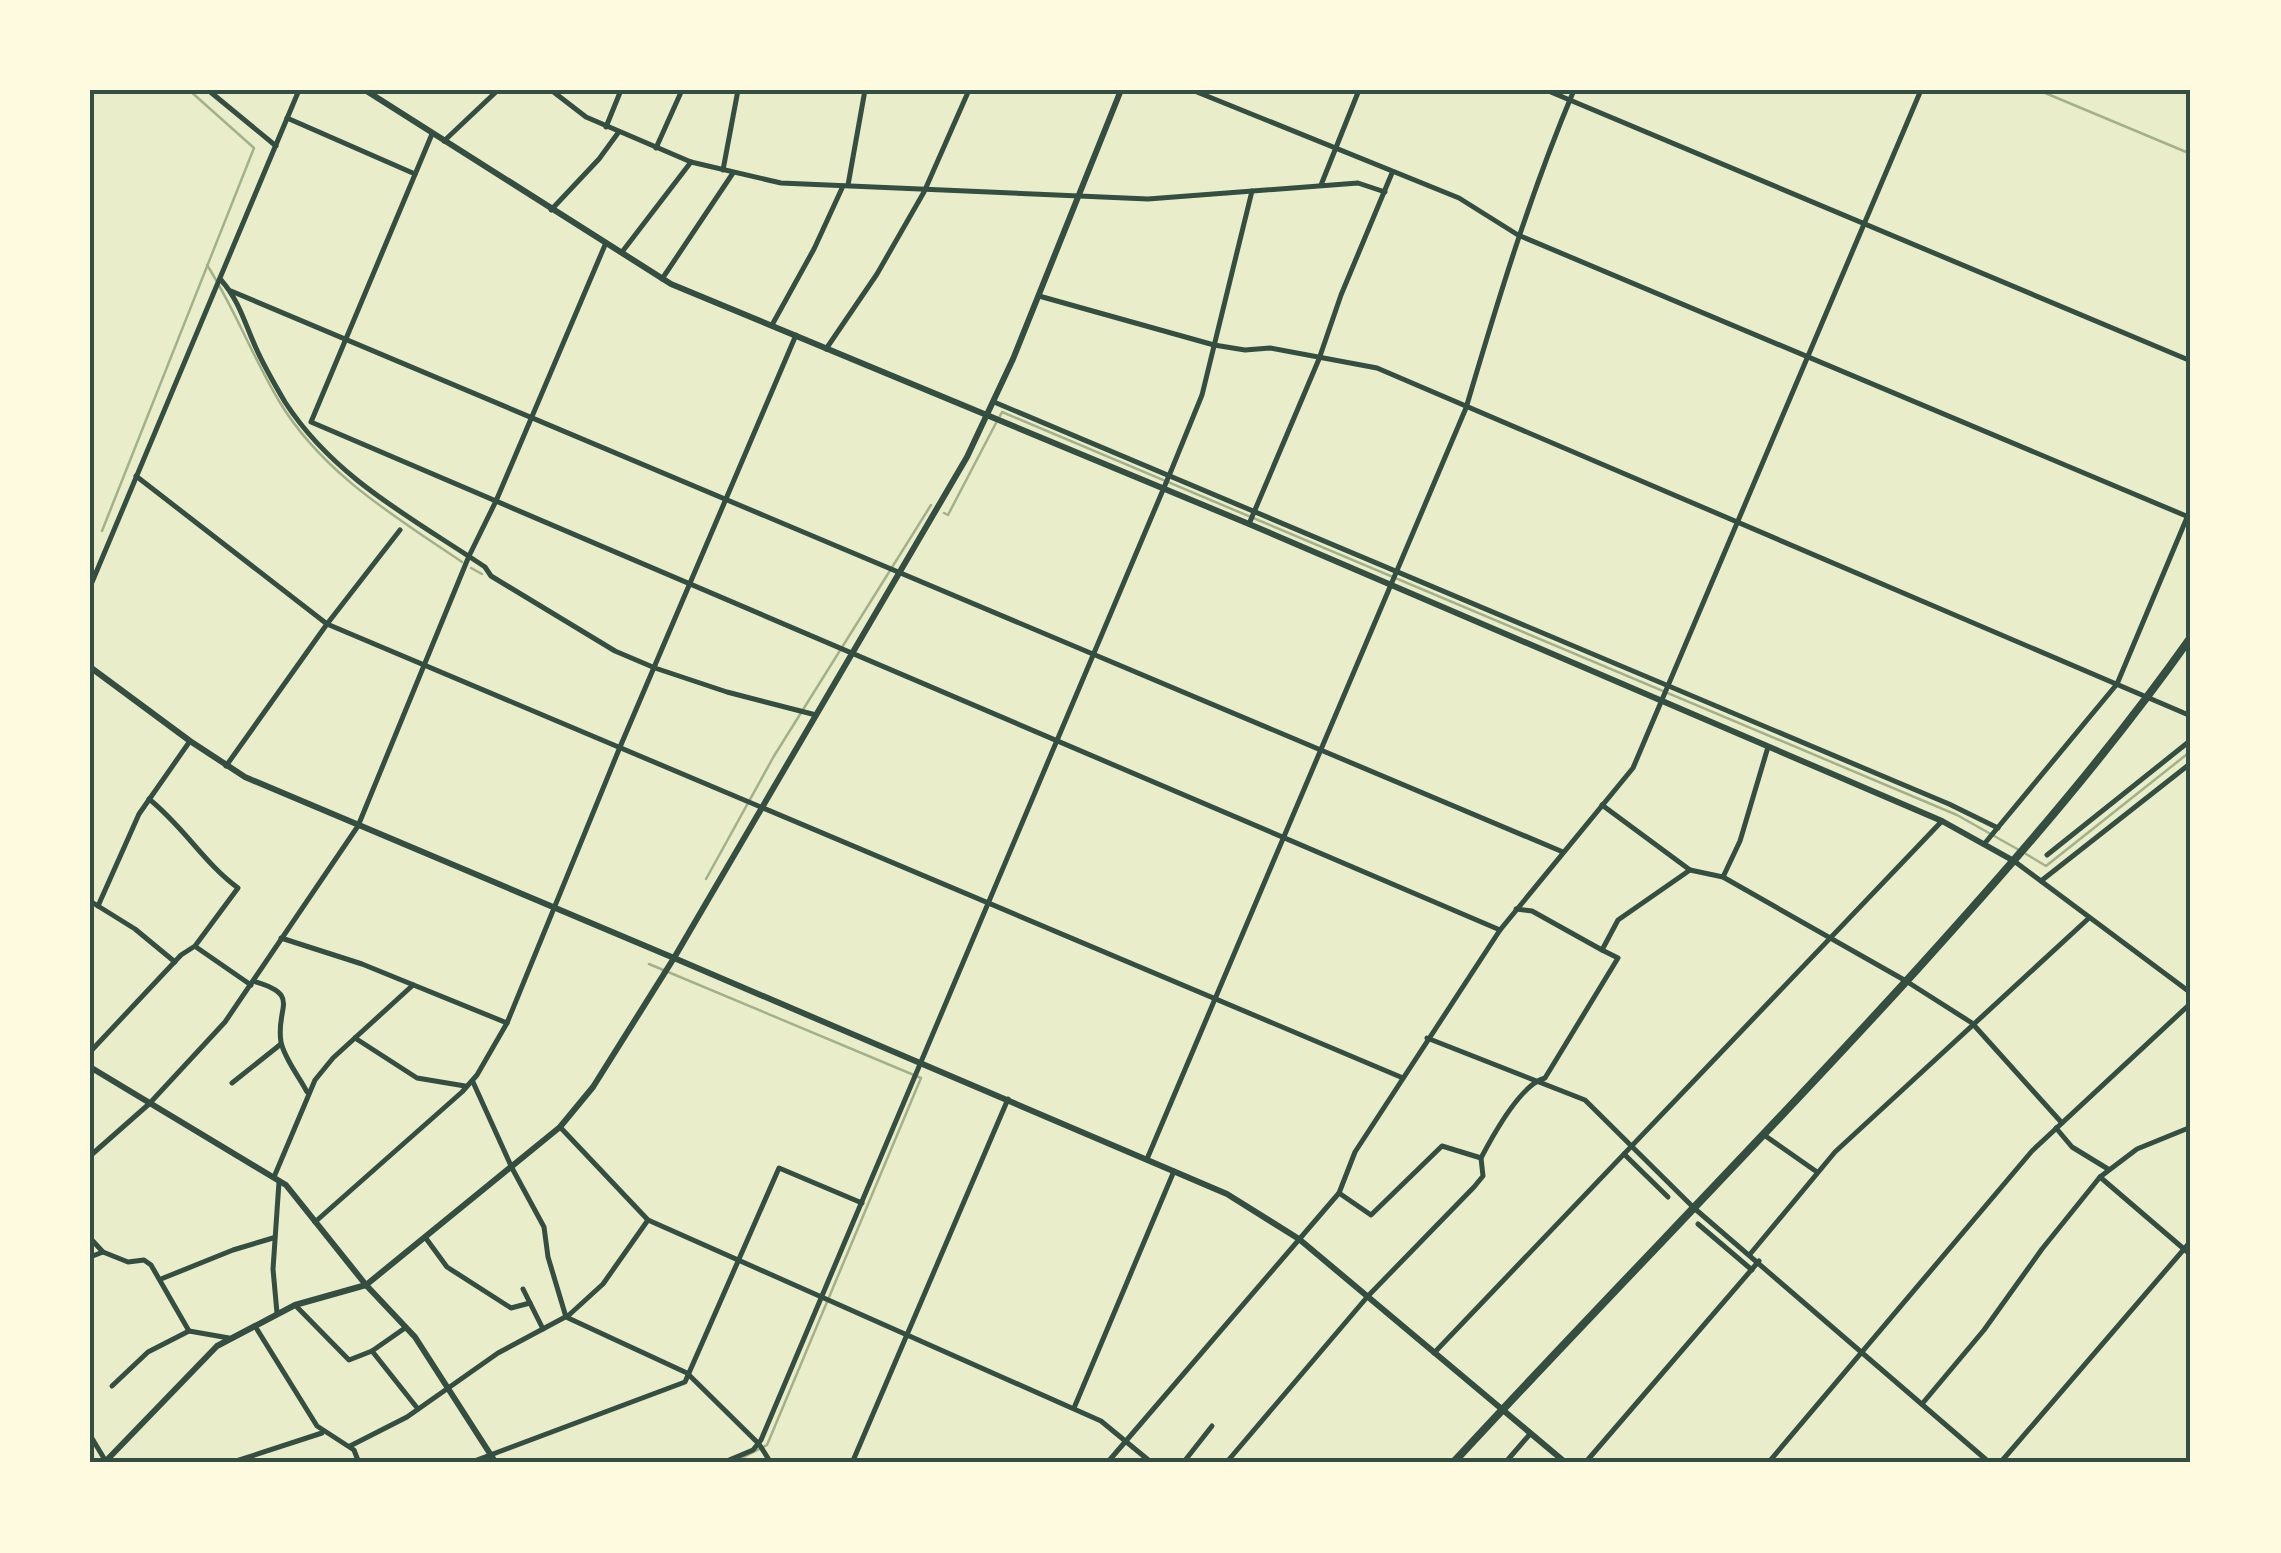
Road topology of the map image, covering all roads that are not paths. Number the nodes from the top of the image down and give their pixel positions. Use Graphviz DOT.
graph roads {
  1 [pos="208,90"];
  2 [pos="299,90"];
  3 [pos="365,90"];
  4 [pos="498,90"];
  5 [pos="550,90"];
  6 [pos="621,90"];
  7 [pos="682,90"];
  8 [pos="738,90"];
  9 [pos="865,90"];
  10 [pos="969,90"];
  11 [pos="1121,90"];
  12 [pos="1192,90"];
  13 [pos="1359,90"];
  14 [pos="1546,90"];
  15 [pos="1574,90"];
  16 [pos="1921,90"];
  17 [pos="1570,100"];
  18 [pos="287,118"];
  19 [pos="606,127"];
  20 [pos="619,132"];
  21 [pos="432,134"];
  22 [pos="444,141"];
  23 [pos="276,146"];
  24 [pos="656,148"];
  25 [pos="1335,148"];
  26 [pos="690,162"];
  27 [pos="723,170"];
  28 [pos="733,173"];
  29 [pos="1392,173"];
  30 [pos="415,174"];
  31 [pos="846,185"];
  32 [pos="1321,185"];
  33 [pos="1252,191"];
  34 [pos="924,192"];
  35 [pos="1384,192"];
  36 [pos="1079,196"];
  37 [pos="551,210"];
  38 [pos="1865,222"];
  39 [pos="1518,235"];
  40 [pos="605,245"];
  41 [pos="620,254"];
  42 [pos="662,279"];
  43 [pos="221,280"];
  44 [pos="231,291"];
  45 [pos="1039,296"];
  46 [pos="772,325"];
  47 [pos="796,335"];
  48 [pos="344,340"];
  49 [pos="1214,344"];
  50 [pos="826,349"];
  51 [pos="1808,357"];
  52 [pos="1319,359"];
  53 [pos="2191,361"];
  54 [pos="994,402"];
  55 [pos="1466,408"];
  56 [pos="988,416"];
  57 [pos="532,418"];
  58 [pos="136,476"];
  59 [pos="1169,476"];
  60 [pos="1162,490"];
  61 [pos="496,501"];
  62 [pos="726,501"];
  63 [pos="2191,508"];
  64 [pos="1254,512"];
  65 [pos="2189,518"];
  66 [pos="1248,524"];
  67 [pos="1737,524"];
  68 [pos="400,530"];
  69 [pos="468,556"];
  70 [pos="1394,571"];
  71 [pos="901,573"];
  72 [pos="691,583"];
  73 [pos="1388,585"];
  74 [pos="90,586"];
  75 [pos="327,624"];
  76 [pos="2191,637"];
  77 [pos="853,653"];
  78 [pos="1092,656"];
  79 [pos="424,666"];
  80 [pos="90,667"];
  81 [pos="655,668"];
  82 [pos="2117,684"];
  83 [pos="1665,693"];
  84 [pos="2148,698"];
  85 [pos="816,715"];
  86 [pos="2191,716"];
  87 [pos="2191,740"];
  88 [pos="190,742"];
  89 [pos="1056,742"];
  90 [pos="620,747"];
  91 [pos="1768,747"];
  92 [pos="1319,751"];
  93 [pos="2191,762"];
  94 [pos="226,766"];
  95 [pos="149,799"];
  96 [pos="1602,805"];
  97 [pos="762,807"];
  98 [pos="1942,821"];
  99 [pos="358,826"];
  100 [pos="1998,828"];
  101 [pos="2080,829"];
  102 [pos="1281,836"];
  103 [pos="2090,842"];
  104 [pos="1986,843"];
  105 [pos="1562,852"];
  106 [pos="2047,855"];
  107 [pos="2014,861"];
  108 [pos="1690,870"];
  109 [pos="1723,877"];
  110 [pos="2041,881"];
  111 [pos="90,901"];
  112 [pos="988,903"];
  113 [pos="98,906"];
  114 [pos="556,909"];
  115 [pos="1516,909"];
  116 [pos="2089,918"];
  117 [pos="1500,930"];
  118 [pos="281,938"];
  119 [pos="1830,938"];
  120 [pos="195,946"];
  121 [pos="1602,950"];
  122 [pos="674,958"];
  123 [pos="175,962"];
  124 [pos="1906,981"];
  125 [pos="252,983"];
  126 [pos="413,985"];
  127 [pos="2191,993"];
  128 [pos="1213,999"];
  129 [pos="2191,1003"];
  130 [pos="507,1024"];
  131 [pos="1972,1024"];
  132 [pos="356,1038"];
  133 [pos="1428,1038"];
  134 [pos="281,1044"];
  135 [pos="90,1052"];
  136 [pos="922,1064"];
  137 [pos="90,1067"];
  138 [pos="1402,1078"];
  139 [pos="472,1080"];
  140 [pos="1538,1080"];
  141 [pos="232,1084"];
  142 [pos="467,1087"];
  143 [pos="308,1092"];
  144 [pos="1008,1100"];
  145 [pos="148,1104"];
  146 [pos="2059,1126"];
  147 [pos="2191,1127"];
  148 [pos="560,1128"];
  149 [pos="1764,1136"];
  150 [pos="1632,1146"];
  151 [pos="1624,1154"];
  152 [pos="90,1156"];
  153 [pos="1481,1158"];
  154 [pos="1146,1159"];
  155 [pos="512,1168"];
  156 [pos="2109,1170"];
  157 [pos="1174,1171"];
  158 [pos="1817,1172"];
  159 [pos="2100,1177"];
  160 [pos="277,1179"];
  161 [pos="1339,1193"];
  162 [pos="1668,1197"];
  163 [pos="862,1203"];
  164 [pos="1694,1208"];
  165 [pos="648,1220"];
  166 [pos="315,1222"];
  167 [pos="1698,1224"];
  168 [pos="425,1237"];
  169 [pos="90,1238"];
  170 [pos="273,1238"];
  171 [pos="1299,1240"];
  172 [pos="2191,1241"];
  173 [pos="2184,1249"];
  174 [pos="102,1252"];
  175 [pos="1750,1254"];
  176 [pos="2191,1255"];
  177 [pos="90,1257"];
  178 [pos="737,1258"];
  179 [pos="1759,1261"];
  180 [pos="1752,1270"];
  181 [pos="161,1280"];
  182 [pos="366,1286"];
  183 [pos="523,1289"];
  184 [pos="822,1296"];
  185 [pos="1368,1296"];
  186 [pos="530,1303"];
  187 [pos="295,1305"];
  188 [pos="277,1313"];
  189 [pos="566,1317"];
  190 [pos="254,1325"];
  191 [pos="406,1327"];
  192 [pos="543,1329"];
  193 [pos="190,1331"];
  194 [pos="907,1334"];
  195 [pos="229,1338"];
  196 [pos="372,1351"];
  197 [pos="1434,1352"];
  198 [pos="1863,1352"];
  199 [pos="687,1374"];
  200 [pos="112,1386"];
  201 [pos="447,1386"];
  202 [pos="1922,1404"];
  203 [pos="418,1408"];
  204 [pos="1074,1408"];
  205 [pos="1502,1410"];
  206 [pos="1212,1426"];
  207 [pos="324,1432"];
  208 [pos="1530,1434"];
  209 [pos="90,1435"];
  210 [pos="1125,1442"];
  211 [pos="759,1444"];
  212 [pos="350,1446"];
  213 [pos="490,1454"];
  214 [pos="105,1462"];
  215 [pos="230,1463"];
  216 [pos="360,1463"];
  217 [pos="468,1463"];
  218 [pos="496,1463"];
  219 [pos="722,1463"];
  220 [pos="771,1463"];
  221 [pos="852,1463"];
  222 [pos="1106,1463"];
  223 [pos="1152,1463"];
  224 [pos="1183,1463"];
  225 [pos="1226,1463"];
  226 [pos="1452,1463"];
  227 [pos="1505,1463"];
  228 [pos="1566,1463"];
  229 [pos="1585,1463"];
  230 [pos="1768,1463"];
  231 [pos="1990,1463"];
  232 [pos="2000,1463"];
  1 -- 23 [label="street"];
  2 -- 18 [label="street"];
  3 -- 21 [label="street"];
  4 -- 22 [label="street"];
  5 -- 19 [label="street"];
  6 -- 19 [label="street"];
  7 -- 24 [label="street"];
  8 -- 27 [label="street"];
  9 -- 31 [label="street"];
  10 -- 34 [label="street"];
  11 -- 36 [label="street"];
  12 -- 25 [label="street"];
  13 -- 25 [label="street"];
  14 -- 17 [label="street"];
  15 -- 17 [label="street"];
  16 -- 38 [label="street"];
  17 -- 38 [label="street"];
  17 -- 39 [label="street"];
  18 -- 23 [label="street"];
  18 -- 30 [label="street"];
  19 -- 20 [label="street"];
  20 -- 24 [label="street"];
  20 -- 37 [label="street"];
  21 -- 22 [label="street"];
  21 -- 30 [label="street"];
  22 -- 37 [label="street"];
  23 -- 43 [label="street"];
  24 -- 26 [label="street"];
  25 -- 29 [label="street"];
  25 -- 32 [label="street"];
  26 -- 27 [label="street"];
  26 -- 41 [label="street"];
  27 -- 28 [label="street"];
  28 -- 31 [label="street"];
  28 -- 42 [label="street"];
  29 -- 35 [label="street"];
  29 -- 39 [label="street"];
  30 -- 48 [label="street"];
  31 -- 34 [label="street"];
  31 -- 46 [label="street"];
  32 -- 33 [label="street"];
  32 -- 35 [label="street"];
  33 -- 36 [label="street"];
  33 -- 49 [label="street"];
  34 -- 36 [label="street"];
  34 -- 50 [label="street"];
  35 -- 52 [label="street"];
  36 -- 45 [label="street"];
  37 -- 40 [label="street"];
  38 -- 51 [label="street"];
  38 -- 53 [label="street"];
  39 -- 51 [label="street"];
  39 -- 55 [label="street"];
  40 -- 41 [label="street"];
  40 -- 57 [label="street"];
  41 -- 42 [label="street"];
  42 -- 46 [label="street"];
  43 -- 44 [label="street"];
  43 -- 58 [label="street"];
  44 -- 48 [label="street"];
  44 -- 69 [label="street"];
  45 -- 49 [label="street"];
  45 -- 54 [label="street"];
  46 -- 47 [label="street"];
  47 -- 50 [label="street"];
  47 -- 62 [label="street"];
  48 -- 57 [label="street"];
  48 -- 61 [label="street"];
  49 -- 52 [label="street"];
  49 -- 59 [label="street"];
  50 -- 56 [label="street"];
  51 -- 65 [label="street"];
  51 -- 67 [label="street"];
  52 -- 55 [label="street"];
  52 -- 64 [label="street"];
  54 -- 56 [label="street"];
  54 -- 59 [label="street"];
  55 -- 67 [label="street"];
  55 -- 70 [label="street"];
  56 -- 60 [label="street"];
  56 -- 71 [label="street"];
  57 -- 61 [label="street"];
  57 -- 62 [label="street"];
  58 -- 74 [label="street"];
  58 -- 75 [label="street"];
  59 -- 60 [label="street"];
  59 -- 64 [label="street"];
  60 -- 66 [label="street"];
  60 -- 78 [label="street"];
  61 -- 69 [label="street"];
  61 -- 72 [label="street"];
  62 -- 71 [label="street"];
  62 -- 72 [label="street"];
  63 -- 65 [label="street"];
  64 -- 66 [label="street"];
  64 -- 70 [label="street"];
  65 -- 82 [label="street"];
  66 -- 73 [label="street"];
  67 -- 82 [label="street"];
  67 -- 83 [label="street"];
  68 -- 75 [label="street"];
  69 -- 79 [label="street"];
  69 -- 81 [label="street"];
  70 -- 73 [label="street"];
  70 -- 83 [label="street"];
  71 -- 77 [label="street"];
  71 -- 78 [label="street"];
  72 -- 77 [label="street"];
  72 -- 81 [label="street"];
  73 -- 83 [label="street"];
  73 -- 92 [label="street"];
  75 -- 79 [label="street"];
  75 -- 94 [label="street"];
  76 -- 84 [label="highway"];
  77 -- 85 [label="street"];
  77 -- 89 [label="street"];
  78 -- 89 [label="street"];
  78 -- 92 [label="street"];
  79 -- 90 [label="street"];
  79 -- 99 [label="street"];
  80 -- 88 [label="street"];
  81 -- 85 [label="street"];
  81 -- 90 [label="street"];
  82 -- 84 [label="street"];
  82 -- 100 [label="street"];
  83 -- 91 [label="street"];
  83 -- 96 [label="street"];
  83 -- 100 [label="street"];
  84 -- 86 [label="street"];
  84 -- 107 [label="highway"];
  85 -- 97 [label="street"];
  87 -- 101 [label="street"];
  88 -- 94 [label="street"];
  88 -- 95 [label="street"];
  89 -- 102 [label="street"];
  89 -- 112 [label="street"];
  90 -- 97 [label="street"];
  90 -- 114 [label="street"];
  91 -- 98 [label="street"];
  91 -- 109 [label="street"];
  92 -- 102 [label="street"];
  92 -- 105 [label="street"];
  93 -- 103 [label="street"];
  94 -- 99 [label="street"];
  95 -- 113 [label="street"];
  95 -- 120 [label="street"];
  96 -- 105 [label="street"];
  96 -- 108 [label="street"];
  97 -- 112 [label="street"];
  97 -- 122 [label="street"];
  98 -- 104 [label="street"];
  98 -- 119 [label="street"];
  99 -- 114 [label="street"];
  99 -- 118 [label="street"];
  100 -- 104 [label="street"];
  101 -- 103 [label="street"];
  101 -- 106 [label="street"];
  102 -- 117 [label="street"];
  102 -- 128 [label="street"];
  103 -- 110 [label="street"];
  104 -- 107 [label="street"];
  105 -- 115 [label="street"];
  107 -- 110 [label="street"];
  107 -- 124 [label="highway"];
  108 -- 109 [label="street"];
  108 -- 121 [label="street"];
  109 -- 119 [label="street"];
  110 -- 116 [label="street"];
  111 -- 113 [label="street"];
  112 -- 128 [label="street"];
  112 -- 136 [label="street"];
  113 -- 123 [label="street"];
  114 -- 122 [label="street"];
  114 -- 130 [label="street"];
  115 -- 117 [label="street"];
  115 -- 121 [label="street"];
  116 -- 127 [label="street"];
  116 -- 131 [label="street"];
  117 -- 133 [label="street"];
  118 -- 125 [label="street"];
  118 -- 126 [label="street"];
  119 -- 124 [label="street"];
  119 -- 150 [label="street"];
  120 -- 123 [label="street"];
  120 -- 125 [label="street"];
  121 -- 140 [label="street"];
  122 -- 136 [label="street"];
  122 -- 148 [label="street"];
  123 -- 135 [label="street"];
  124 -- 131 [label="street"];
  124 -- 149 [label="highway"];
  125 -- 134 [label="street"];
  125 -- 145 [label="street"];
  126 -- 130 [label="street"];
  126 -- 132 [label="street"];
  128 -- 138 [label="street"];
  128 -- 154 [label="street"];
  129 -- 146 [label="street"];
  130 -- 139 [label="street"];
  131 -- 146 [label="street"];
  131 -- 158 [label="street"];
  132 -- 142 [label="street"];
  132 -- 143 [label="street"];
  133 -- 138 [label="street"];
  133 -- 140 [label="street"];
  134 -- 141 [label="street"];
  134 -- 143 [label="street"];
  136 -- 144 [label="street"];
  136 -- 163 [label="street"];
  137 -- 145 [label="street"];
  138 -- 161 [label="street"];
  139 -- 142 [label="street"];
  139 -- 155 [label="street"];
  140 -- 150 [label="street"];
  140 -- 153 [label="street"];
  142 -- 166 [label="street"];
  143 -- 160 [label="street"];
  144 -- 154 [label="street"];
  144 -- 194 [label="street"];
  145 -- 152 [label="street"];
  145 -- 160 [label="street"];
  146 -- 156 [label="street"];
  146 -- 198 [label="street"];
  147 -- 156 [label="street"];
  148 -- 155 [label="street"];
  148 -- 165 [label="street"];
  149 -- 158 [label="street"];
  149 -- 164 [label="highway"];
  150 -- 151 [label="street"];
  150 -- 164 [label="street"];
  151 -- 162 [label="street"];
  151 -- 197 [label="street"];
  153 -- 161 [label="street"];
  153 -- 185 [label="street"];
  154 -- 157 [label="street"];
  155 -- 168 [label="street"];
  155 -- 189 [label="street"];
  156 -- 159 [label="street"];
  157 -- 171 [label="street"];
  157 -- 204 [label="street"];
  158 -- 175 [label="street"];
  159 -- 173 [label="street"];
  159 -- 202 [label="street"];
  160 -- 166 [label="street"];
  160 -- 170 [label="street"];
  161 -- 171 [label="street"];
  163 -- 178 [label="street"];
  163 -- 184 [label="street"];
  164 -- 175 [label="street"];
  164 -- 205 [label="highway"];
  165 -- 178 [label="street"];
  165 -- 189 [label="street"];
  166 -- 182 [label="street"];
  167 -- 180 [label="street"];
  168 -- 182 [label="street"];
  168 -- 186 [label="street"];
  169 -- 174 [label="street"];
  170 -- 181 [label="street"];
  170 -- 188 [label="street"];
  171 -- 185 [label="street"];
  171 -- 210 [label="street"];
  172 -- 173 [label="street"];
  173 -- 176 [label="street"];
  173 -- 232 [label="street"];
  174 -- 177 [label="street"];
  174 -- 181 [label="street"];
  175 -- 179 [label="street"];
  178 -- 184 [label="street"];
  178 -- 199 [label="street"];
  179 -- 180 [label="street"];
  179 -- 198 [label="street"];
  180 -- 229 [label="street"];
  181 -- 193 [label="street"];
  182 -- 187 [label="street"];
  182 -- 191 [label="street"];
  183 -- 186 [label="street"];
  184 -- 194 [label="street"];
  184 -- 211 [label="street"];
  185 -- 197 [label="street"];
  185 -- 225 [label="street"];
  186 -- 192 [label="street"];
  187 -- 188 [label="street"];
  187 -- 196 [label="street"];
  188 -- 190 [label="street"];
  189 -- 192 [label="street"];
  189 -- 199 [label="street"];
  190 -- 195 [label="street"];
  190 -- 207 [label="street"];
  191 -- 196 [label="street"];
  191 -- 201 [label="street"];
  192 -- 201 [label="street"];
  193 -- 195 [label="street"];
  193 -- 200 [label="street"];
  194 -- 204 [label="street"];
  194 -- 221 [label="street"];
  195 -- 214 [label="street"];
  196 -- 203 [label="street"];
  197 -- 205 [label="street"];
  198 -- 202 [label="street"];
  198 -- 230 [label="street"];
  199 -- 211 [label="street"];
  199 -- 213 [label="street"];
  201 -- 203 [label="street"];
  201 -- 213 [label="street"];
  202 -- 231 [label="street"];
  203 -- 212 [label="street"];
  204 -- 210 [label="street"];
  205 -- 208 [label="street"];
  205 -- 226 [label="highway"];
  206 -- 224 [label="street"];
  207 -- 212 [label="street"];
  207 -- 215 [label="street"];
  208 -- 227 [label="street"];
  208 -- 228 [label="street"];
  209 -- 214 [label="street"];
  210 -- 222 [label="street"];
  210 -- 223 [label="street"];
  211 -- 219 [label="street"];
  211 -- 220 [label="street"];
  212 -- 216 [label="street"];
  213 -- 217 [label="street"];
  213 -- 218 [label="street"];
}
